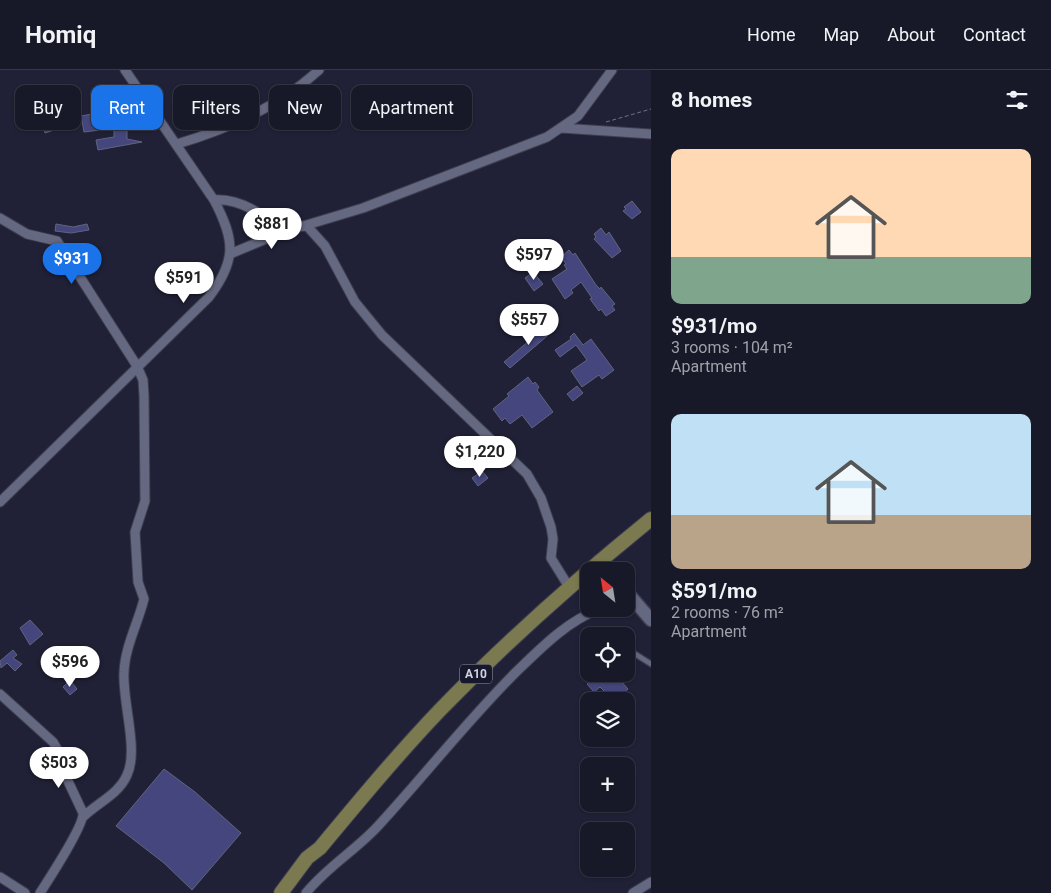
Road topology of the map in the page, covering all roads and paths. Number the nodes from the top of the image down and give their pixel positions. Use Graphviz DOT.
graph roads {
  1 [pos="125,70"];
  2 [pos="319,70"];
  3 [pos="612,70"];
  4 [pos="651,109"];
  5 [pos="606,122"];
  6 [pos="560,128"];
  7 [pos="651,134"];
  8 [pos="177,144"];
  9 [pos="214,200"];
  10 [pos="0,218"];
  11 [pos="307,226"];
  12 [pos="285,232"];
  13 [pos="230,254"];
  14 [pos="137,366"];
  15 [pos="0,502"];
  16 [pos="651,519"];
  17 [pos="608,562"];
  18 [pos="580,580"];
  19 [pos="569,587"];
  20 [pos="635,603"];
  21 [pos="581,618"];
  22 [pos="651,620"];
  23 [pos="635,654"];
  24 [pos="651,664"];
  25 [pos="0,694"];
  26 [pos="83,817"];
  27 [pos="320,848"];
  28 [pos="0,877"];
  29 [pos="651,882"];
  30 [pos="25,893"];
  31 [pos="40,893"];
  32 [pos="281,893"];
  33 [pos="289,893"];
  34 [pos="306,893"];
  35 [pos="633,893"];
  1 -- 8 [label="street"];
  2 -- 8 [label="street"];
  3 -- 6 [label="street"];
  4 -- 5 [label="path"];
  6 -- 7 [label="street"];
  6 -- 11 [label="street"];
  8 -- 9 [label="street"];
  9 -- 12 [label="street"];
  9 -- 13 [label="street"];
  10 -- 14 [label="street"];
  11 -- 12 [label="street"];
  11 -- 19 [label="street"];
  12 -- 13 [label="street"];
  13 -- 14 [label="street"];
  14 -- 15 [label="street"];
  14 -- 26 [label="street"];
  16 -- 17 [label="main road, A10"];
  18 -- 19 [label="main road, A10"];
  19 -- 27 [label="main road, A10"];
  20 -- 22 [label="street"];
  21 -- 34 [label="street"];
  23 -- 24 [label="lane"];
  25 -- 26 [label="street"];
  26 -- 31 [label="street"];
  27 -- 32 [label="main road, A10"];
  27 -- 33 [label="main road, A10"];
  28 -- 30 [label="street"];
  29 -- 35 [label="street"];
}
